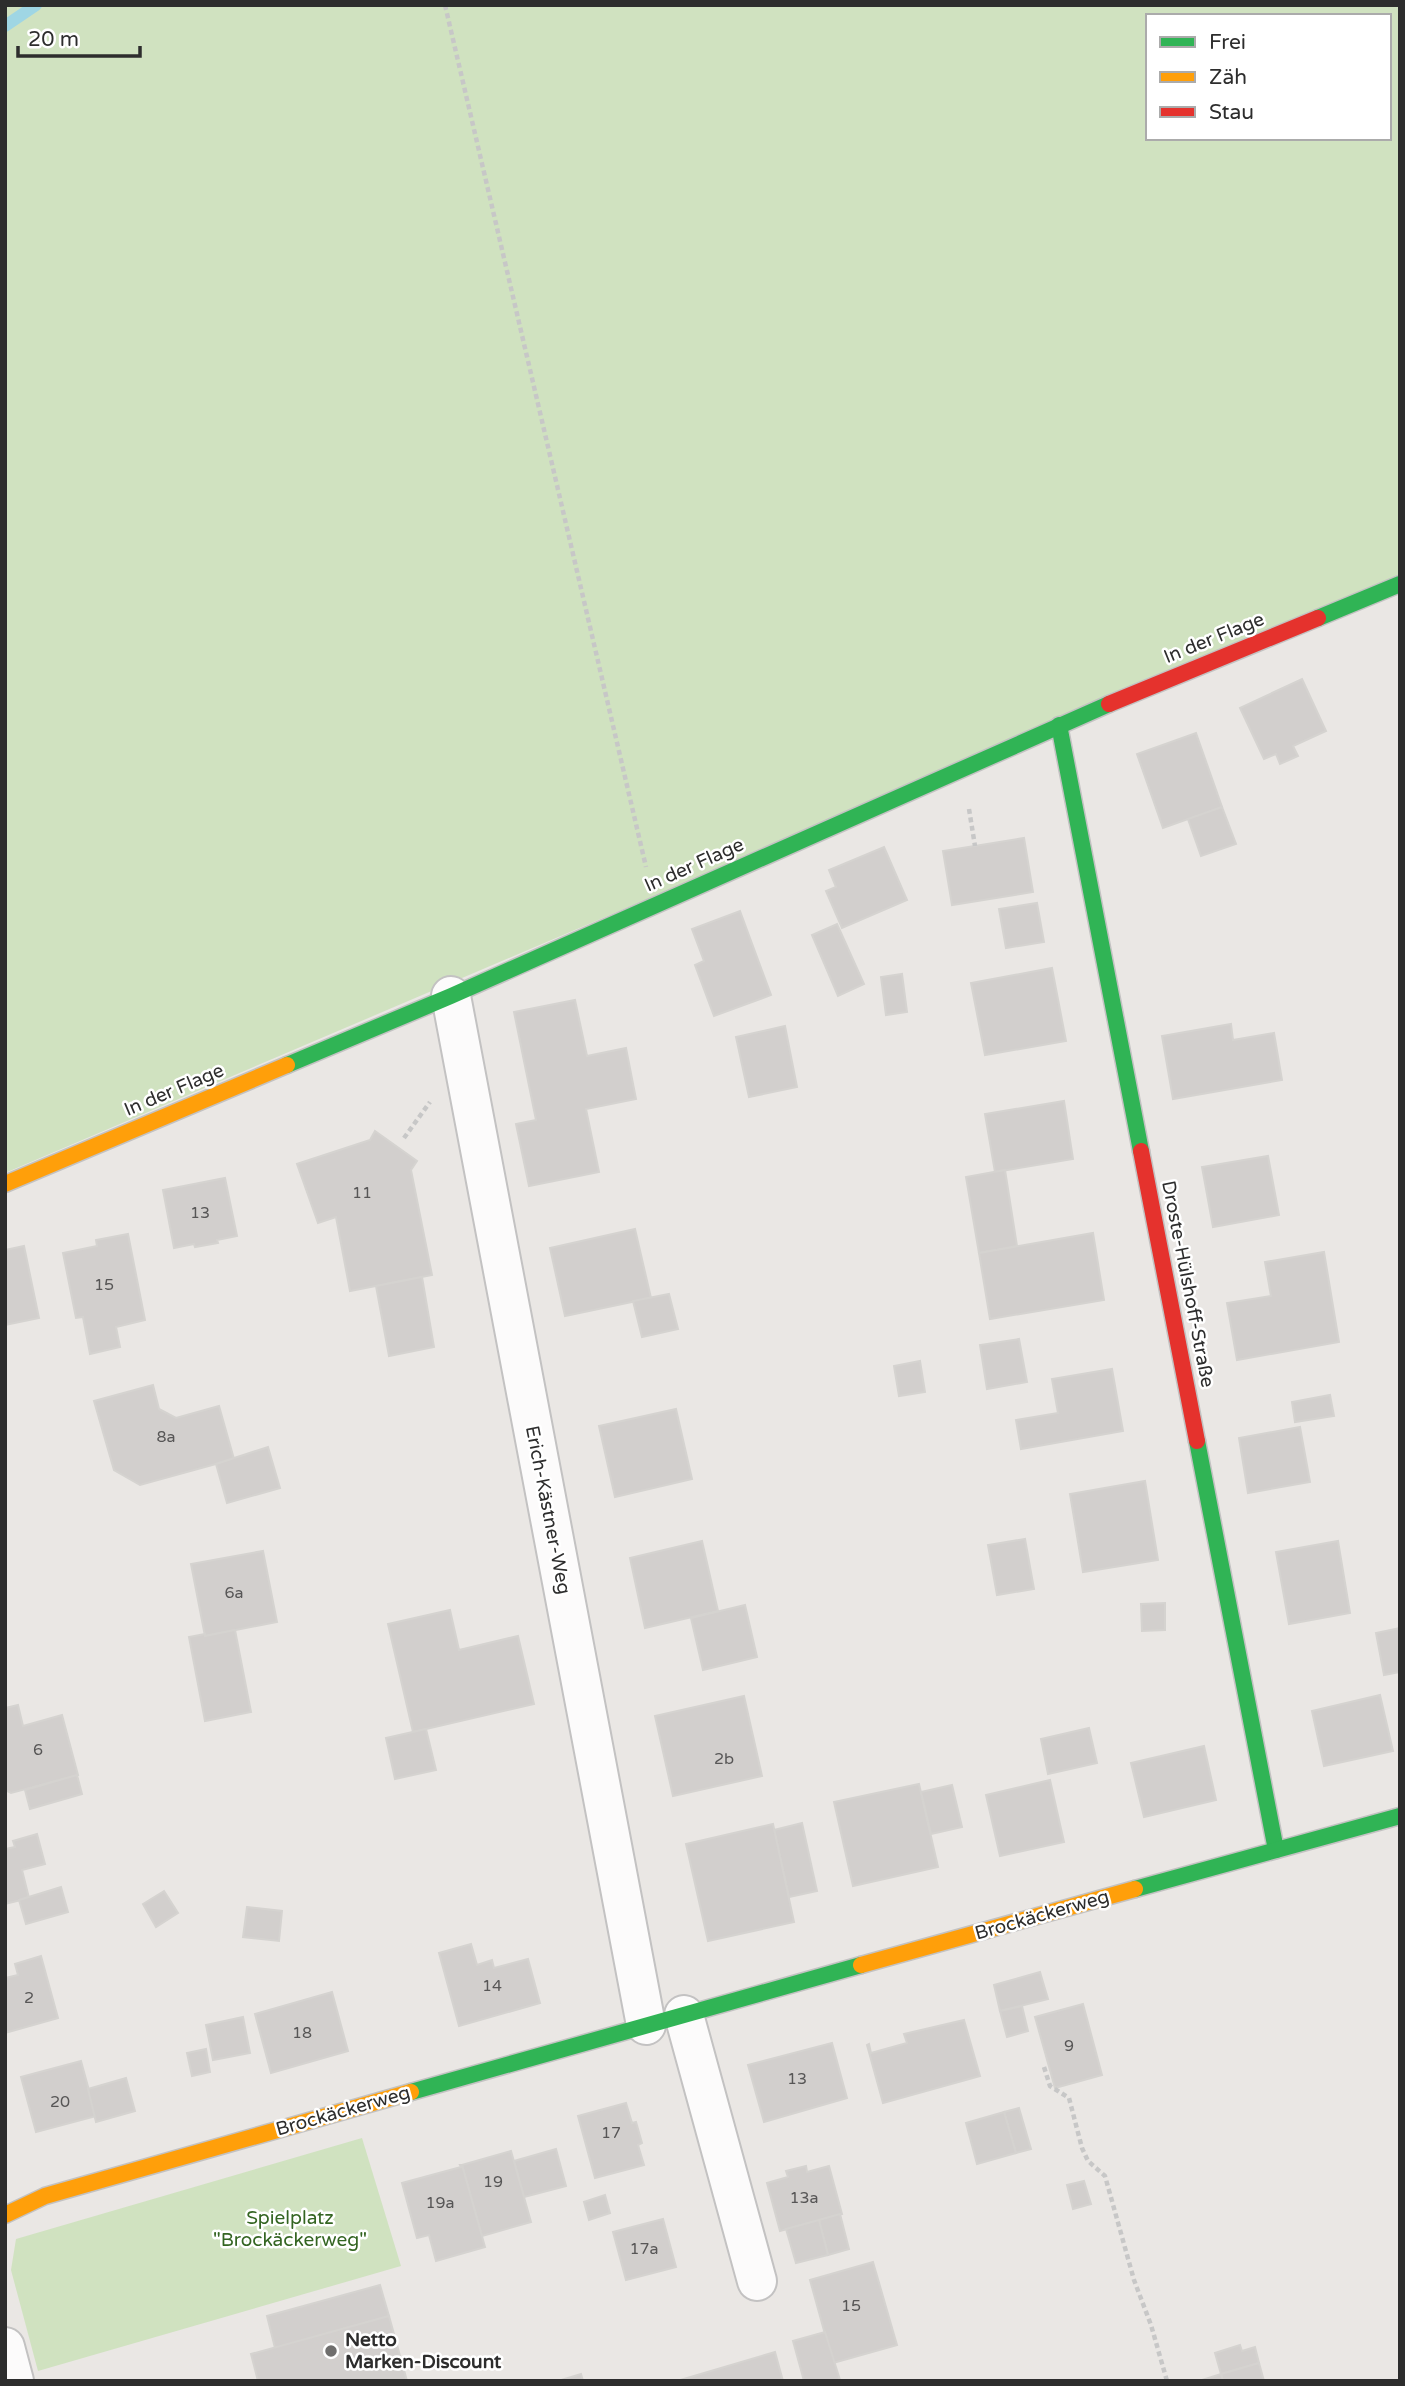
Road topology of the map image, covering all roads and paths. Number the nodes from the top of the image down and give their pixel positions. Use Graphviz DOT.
graph roads {
  1 [pos="445,5"];
  2 [pos="1400,584"];
  3 [pos="1059,725"];
  4 [pos="655,905"];
  5 [pos="451,996"];
  6 [pos="5,1184"];
  7 [pos="1400,1816"];
  8 [pos="1276,1850"];
  9 [pos="684,2015"];
  10 [pos="646,2025"];
  11 [pos="1044,2067"];
  12 [pos="5,2215"];
  13 [pos="757,2281"];
  14 [pos="5,2347"];
  15 [pos="14,2381"];
  16 [pos="1167,2381"];
  1 -- 4 [label="path"];
  2 -- 3 [label="street, In der Flage"];
  3 -- 4 [label="street, In der Flage"];
  3 -- 8 [label="street, Droste-Hülshoff-Straße"];
  4 -- 5 [label="street, In der Flage"];
  5 -- 6 [label="street, In der Flage"];
  5 -- 10 [label="street, Erich-Kästner-Weg"];
  7 -- 8 [label="street, Brockäckerweg"];
  8 -- 9 [label="street, Brockäckerweg"];
  9 -- 10 [label="street, Brockäckerweg"];
  9 -- 13 [label="street"];
  10 -- 12 [label="street, Brockäckerweg"];
  11 -- 16 [label="path"];
  14 -- 15 [label="street"];
}
